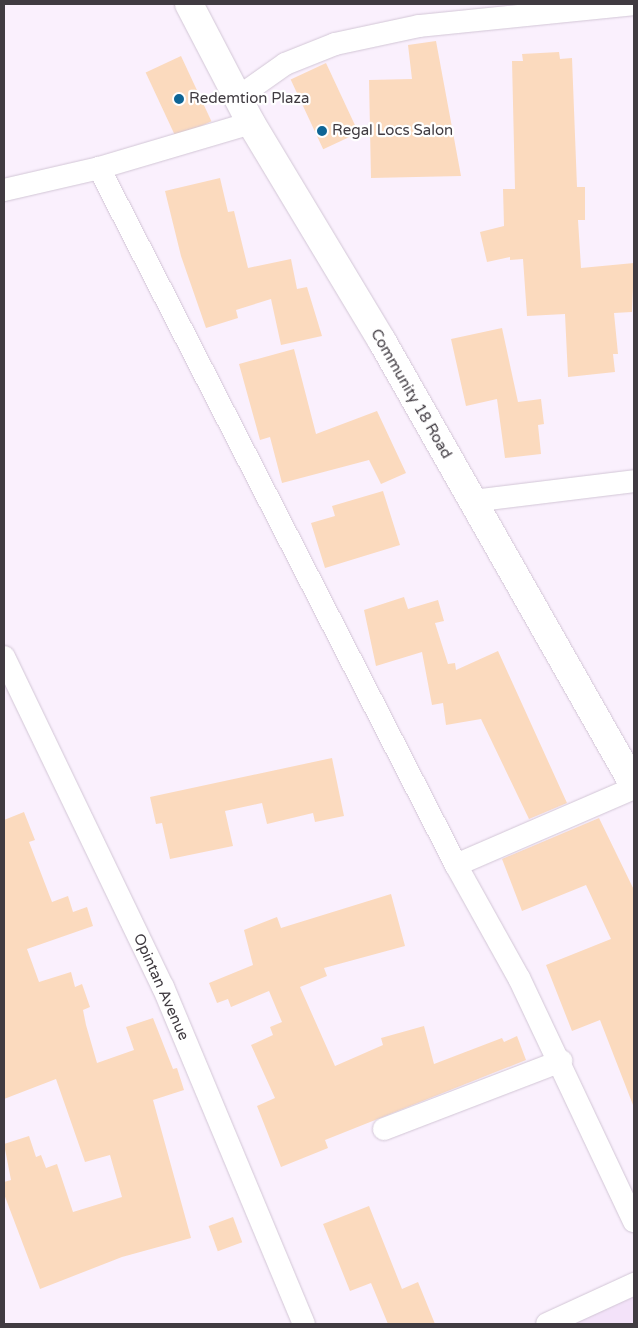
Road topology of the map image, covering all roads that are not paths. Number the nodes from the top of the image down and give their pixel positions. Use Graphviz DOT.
graph roads {
  1 [pos="189,4"];
  2 [pos="634,4"];
  3 [pos="237,98"];
  4 [pos="252,123"];
  5 [pos="100,168"];
  6 [pos="4,190"];
  7 [pos="634,481"];
  8 [pos="472,501"];
  9 [pos="4,657"];
  10 [pos="634,786"];
  11 [pos="456,865"];
  12 [pos="561,1061"];
  13 [pos="384,1129"];
  14 [pos="634,1221"];
  15 [pos="634,1284"];
  16 [pos="304,1324"];
  17 [pos="547,1324"];
  1 -- 3 [label="main road, Community 18 Road"];
  2 -- 3 [label="street"];
  3 -- 4 [label="main road, Community 18 Road"];
  4 -- 5 [label="street"];
  4 -- 8 [label="main road, Community 18 Road"];
  5 -- 6 [label="street"];
  5 -- 11 [label="street"];
  7 -- 8 [label="street"];
  8 -- 10 [label="main road, Community 18 Road"];
  9 -- 16 [label="street, Opintan Avenue"];
  10 -- 11 [label="street"];
  11 -- 12 [label="street"];
  12 -- 13 [label="street"];
  12 -- 14 [label="street"];
  15 -- 17 [label="street"];
}
